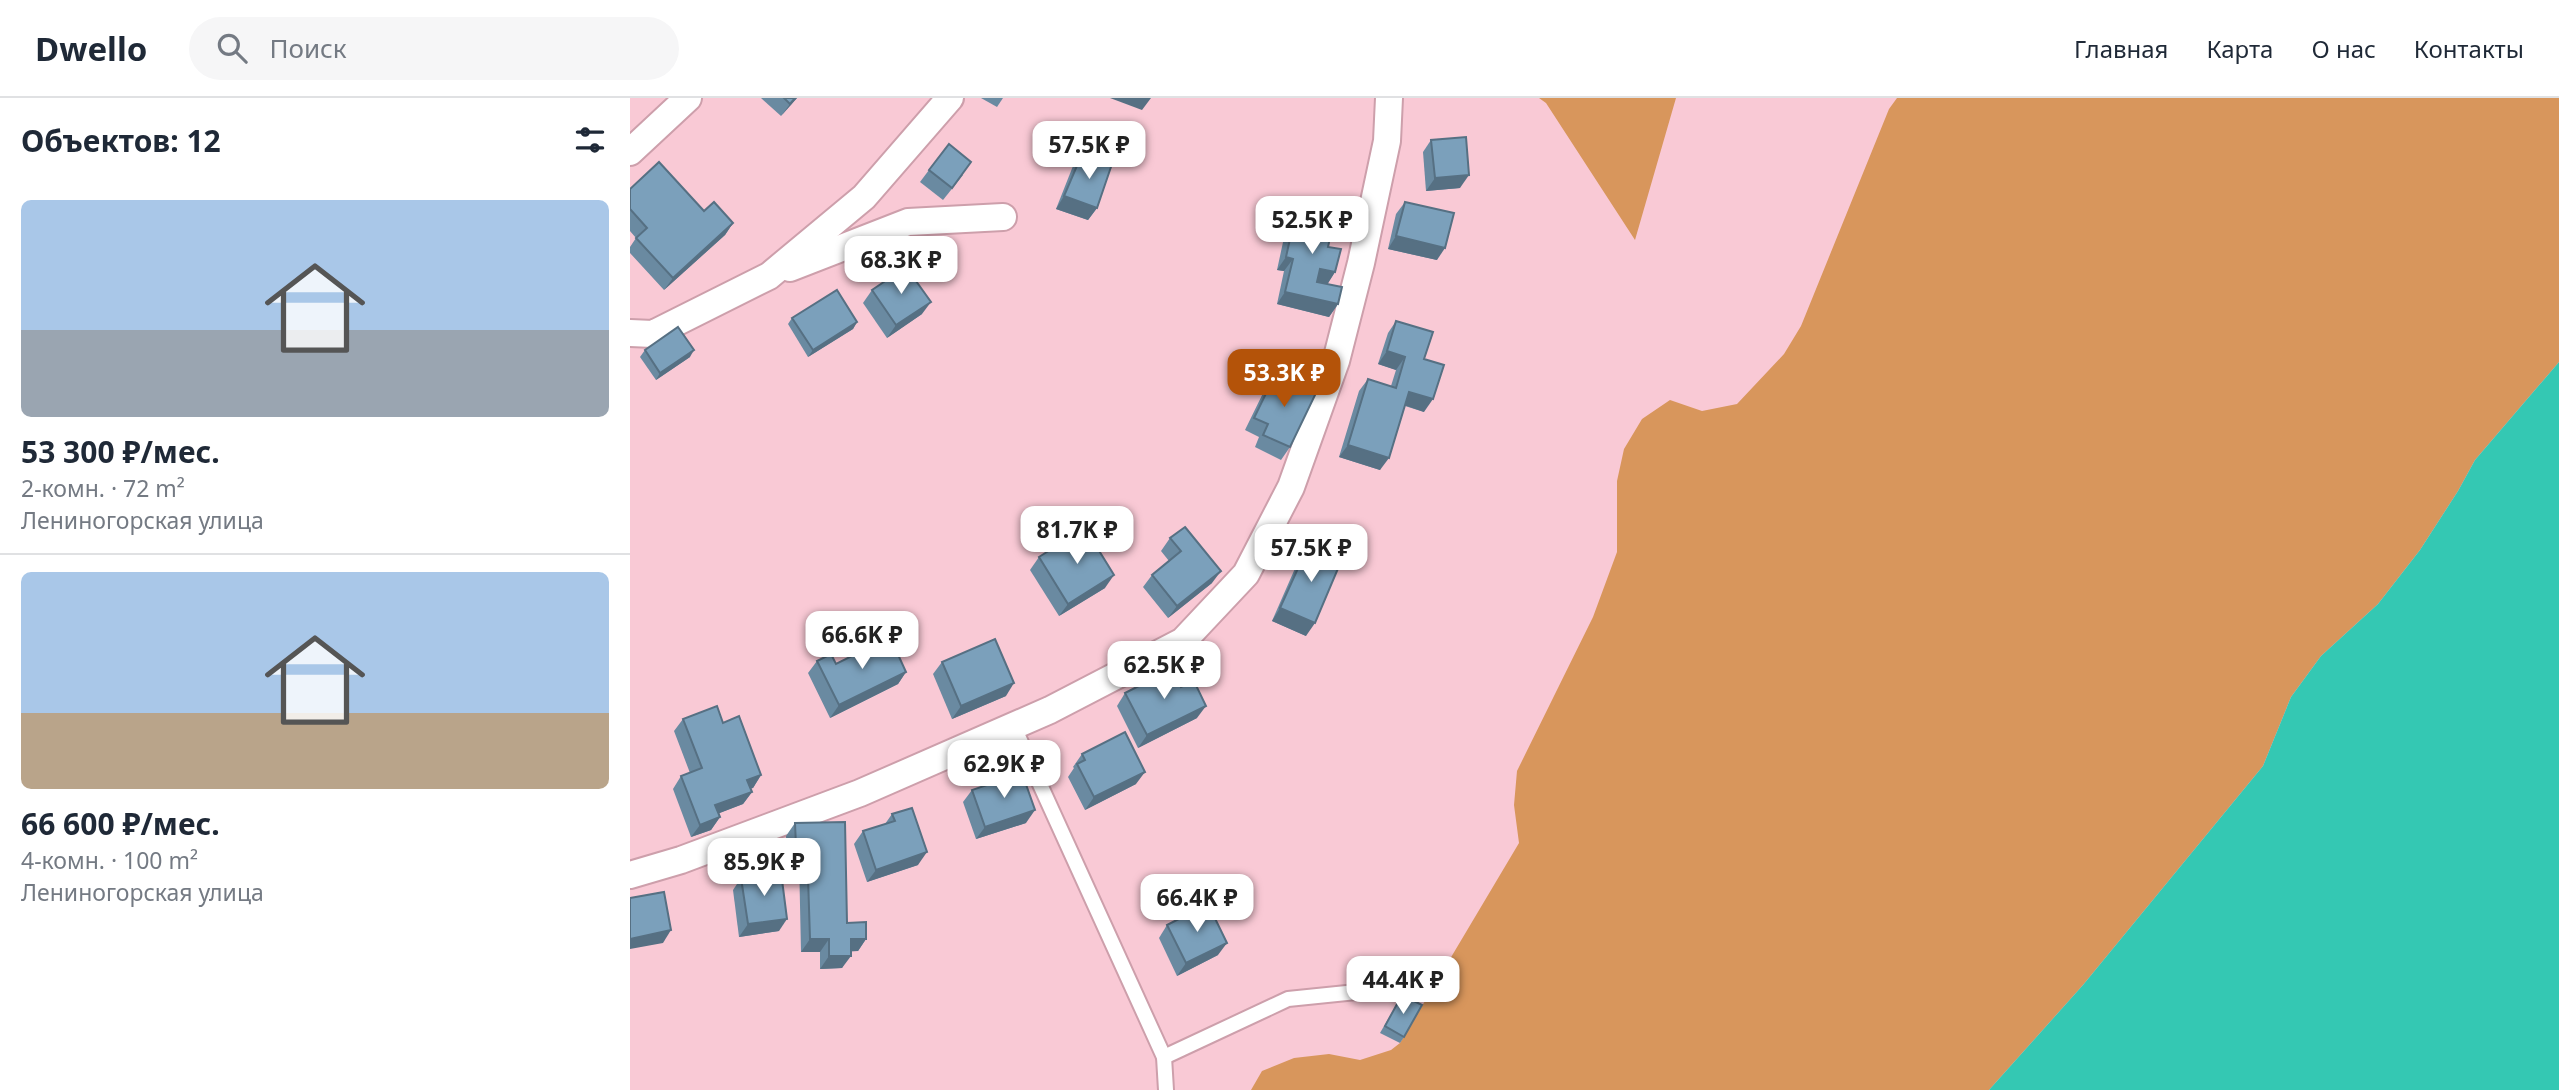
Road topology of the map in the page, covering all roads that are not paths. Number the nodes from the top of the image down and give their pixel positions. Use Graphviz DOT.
graph roads {
  1 [pos="688,98"];
  2 [pos="950,98"];
  3 [pos="1389,98"];
  4 [pos="630,152"];
  5 [pos="1003,217"];
  6 [pos="769,276"];
  7 [pos="630,333"];
  8 [pos="1013,725"];
  9 [pos="630,875"];
  10 [pos="1376,990"];
  11 [pos="1164,1057"];
  12 [pos="1166,1090"];
  1 -- 4 [label="street"];
  2 -- 6 [label="street"];
  3 -- 8 [label="street"];
  5 -- 6 [label="street"];
  6 -- 7 [label="street"];
  8 -- 9 [label="street"];
  8 -- 11 [label="lane"];
  10 -- 11 [label="lane"];
  11 -- 12 [label="lane"];
}
